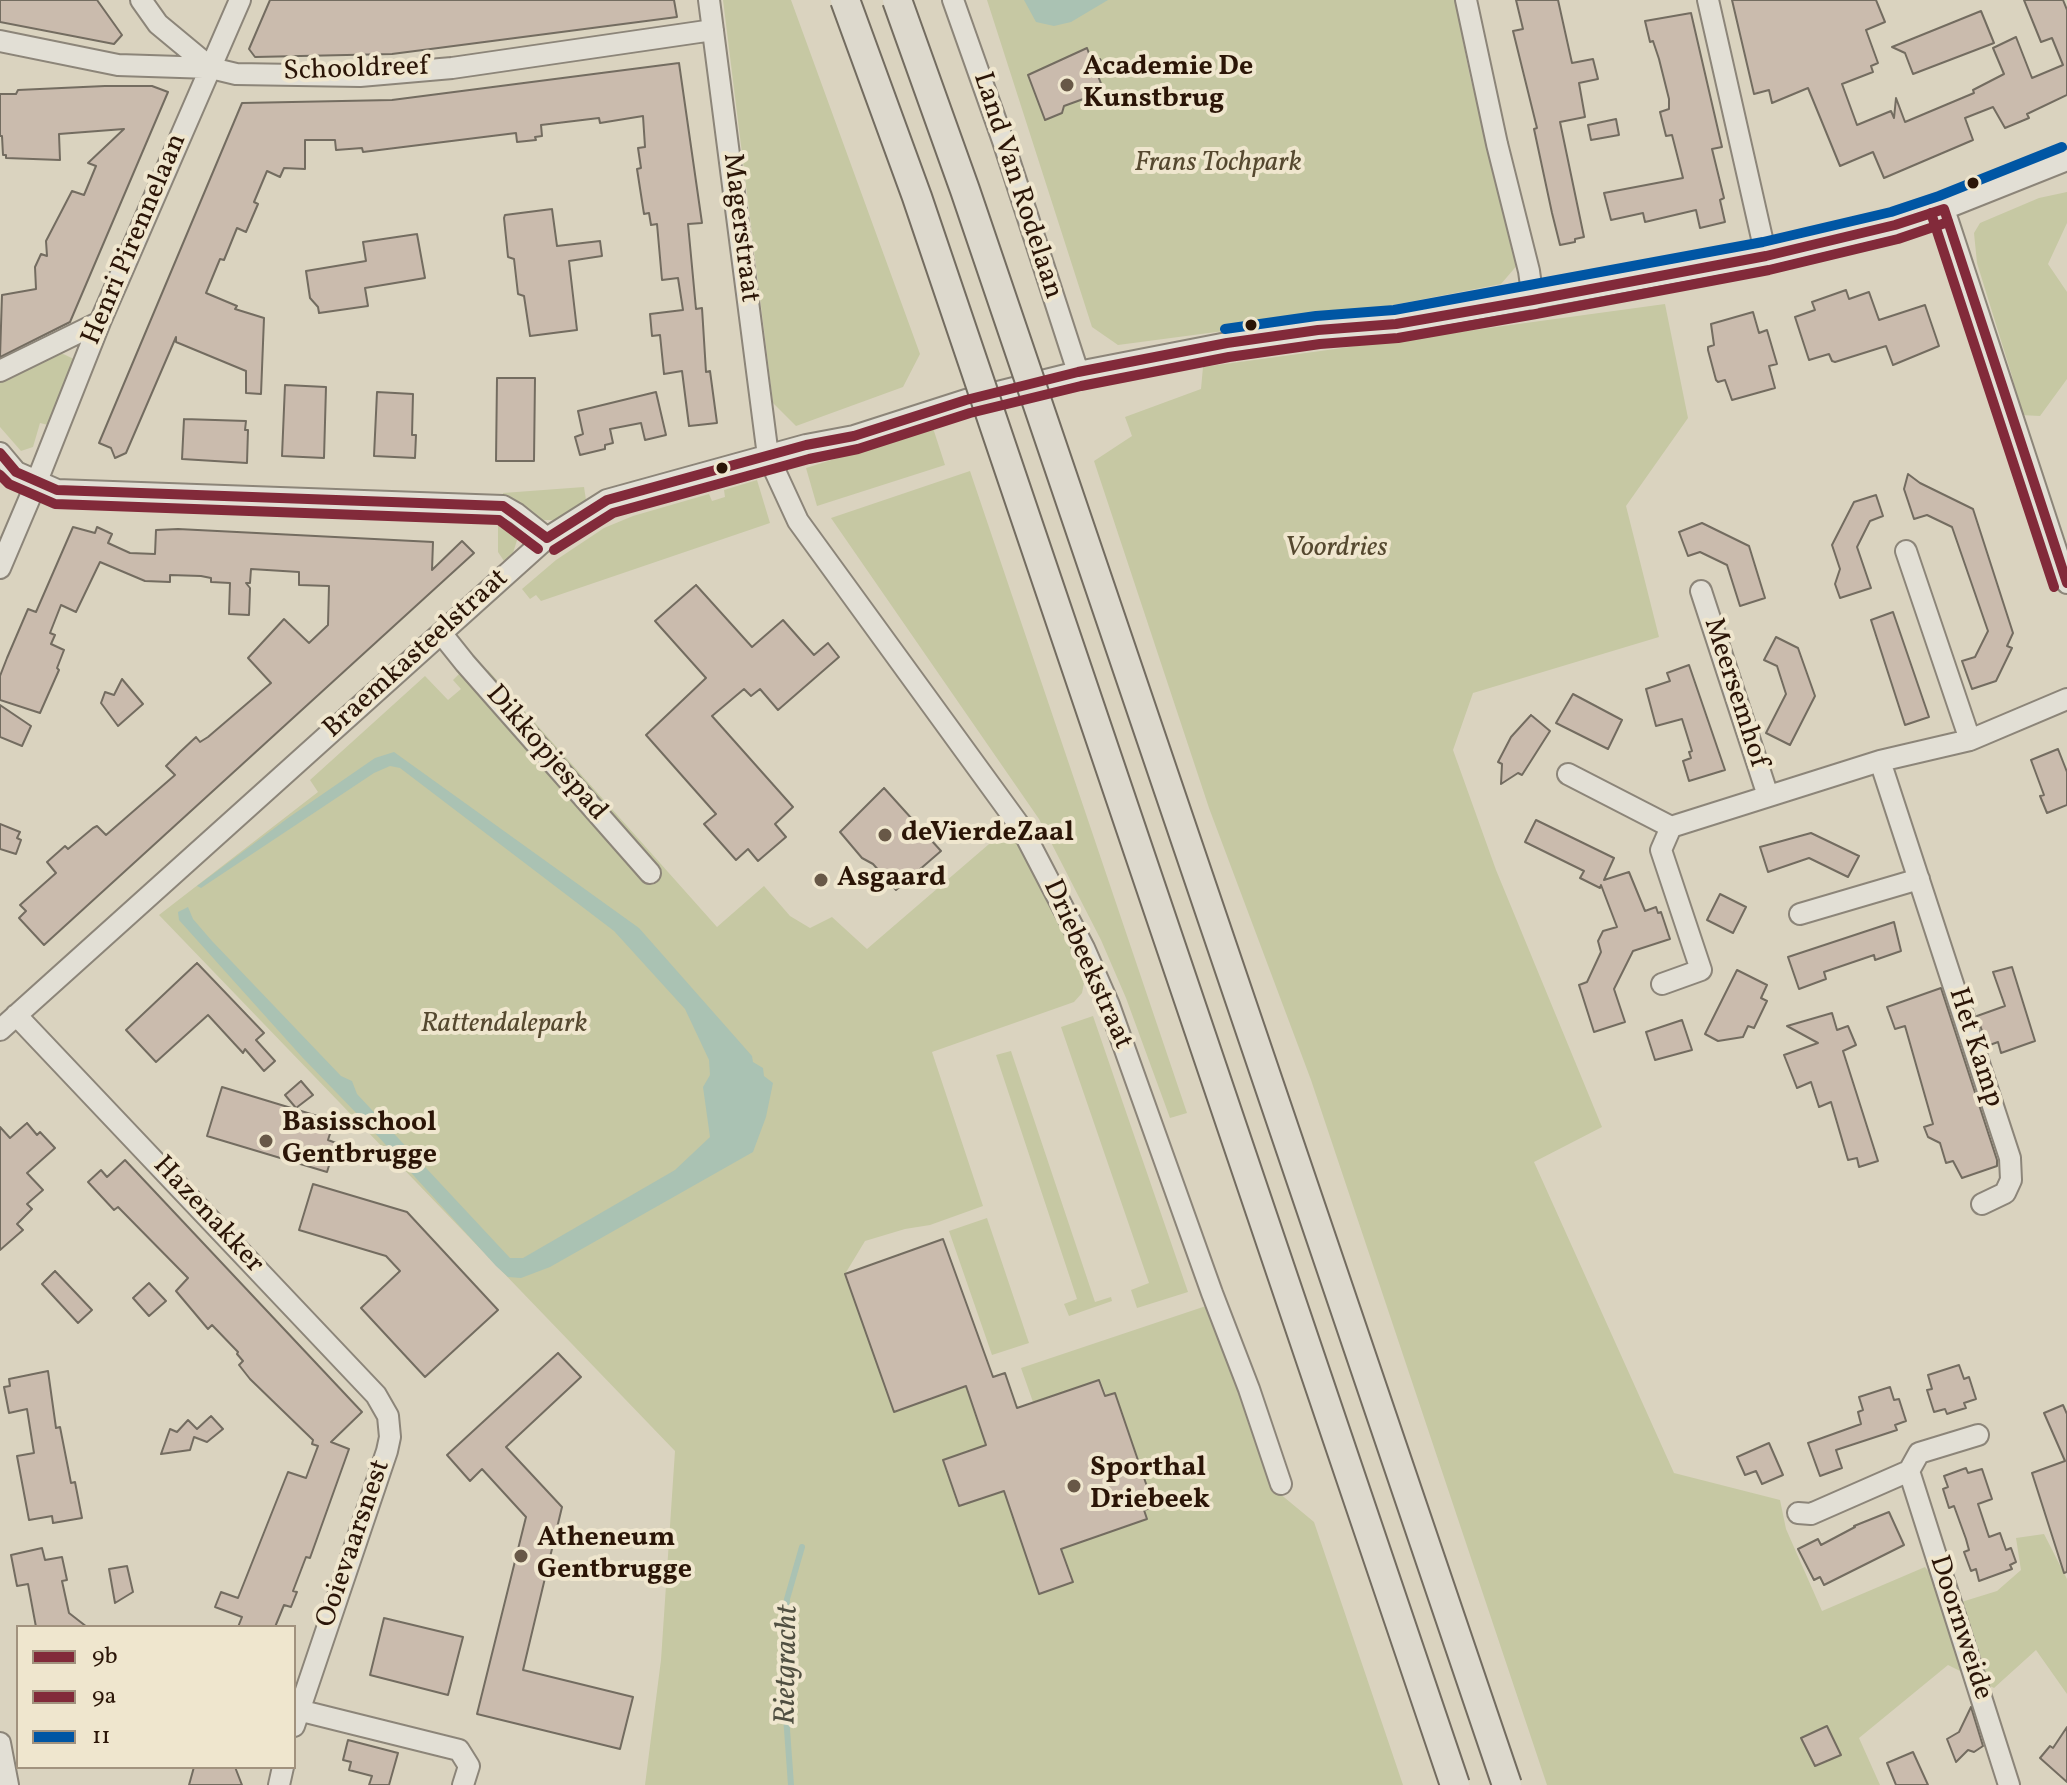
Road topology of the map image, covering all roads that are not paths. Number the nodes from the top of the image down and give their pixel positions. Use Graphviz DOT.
graph roads {
  1 [pos="141,0"];
  2 [pos="240,0"];
  3 [pos="709,0"];
  4 [pos="845,0"];
  5 [pos="897,0"];
  6 [pos="953,0"];
  7 [pos="1466,0"];
  8 [pos="1708,0"];
  9 [pos="713,30"];
  10 [pos="0,41"];
  11 [pos="211,68"];
  12 [pos="2067,160"];
  13 [pos="1944,209"];
  14 [pos="1766,256"];
  15 [pos="1533,300"];
  16 [pos="100,322"];
  17 [pos="0,371"];
  18 [pos="1078,372"];
  19 [pos="0,453"];
  20 [pos="768,456"];
  21 [pos="37,481"];
  22 [pos="547,538"];
  23 [pos="1906,551"];
  24 [pos="0,568"];
  25 [pos="2067,583"];
  26 [pos="1701,591"];
  27 [pos="441,633"];
  28 [pos="2067,699"];
  29 [pos="1970,740"];
  30 [pos="1880,761"];
  31 [pos="1568,774"];
  32 [pos="1768,796"];
  33 [pos="1671,827"];
  34 [pos="650,873"];
  35 [pos="1919,879"];
  36 [pos="1800,914"];
  37 [pos="1662,984"];
  38 [pos="16,1015"];
  39 [pos="0,1030"];
  40 [pos="1982,1204"];
  41 [pos="390,1423"];
  42 [pos="1978,1435"];
  43 [pos="1909,1471"];
  44 [pos="1281,1484"];
  45 [pos="1798,1513"];
  46 [pos="296,1718"];
  47 [pos="0,1743"];
  48 [pos="8,1785"];
  49 [pos="463,1785"];
  50 [pos="1455,1785"];
  51 [pos="1507,1785"];
  52 [pos="2009,1785"];
  1 -- 11 [label="street"];
  2 -- 11 [label="street, Henri Pirennelaan"];
  3 -- 9 [label="street, Magerstraat"];
  4 -- 50 [label="highway, bridge"];
  5 -- 51 [label="highway, bridge"];
  6 -- 18 [label="street, Land Van Rodelaan"];
  7 -- 15 [label="street"];
  8 -- 14 [label="street"];
  9 -- 11 [label="street, Schooldreef"];
  9 -- 20 [label="street, Magerstraat"];
  10 -- 11 [label="street, Schooldreef"];
  11 -- 16 [label="street, Henri Pirennelaan"];
  12 -- 13 [label="street, Braemkasteelstraat"];
  13 -- 14 [label="street, Braemkasteelstraat"];
  13 -- 25 [label="street"];
  14 -- 15 [label="street, Braemkasteelstraat"];
  15 -- 18 [label="street, Braemkasteelstraat"];
  16 -- 17 [label="street"];
  16 -- 21 [label="street, Henri Pirennelaan"];
  18 -- 20 [label="street, Braemkasteelstraat"];
  19 -- 21 [label="street"];
  20 -- 22 [label="street, Braemkasteelstraat"];
  20 -- 44 [label="street, Driebeekstraat"];
  21 -- 22 [label="street"];
  21 -- 24 [label="street, Henri Pirennelaan"];
  22 -- 27 [label="street, Braemkasteelstraat"];
  23 -- 29 [label="street"];
  26 -- 32 [label="street, Meersemhof"];
  27 -- 34 [label="street, Dikkopjespad"];
  27 -- 38 [label="street, Braemkasteelstraat"];
  28 -- 29 [label="street, Meersemhof"];
  29 -- 30 [label="street, Meersemhof"];
  30 -- 32 [label="street, Meersemhof"];
  30 -- 35 [label="street, Het Kamp"];
  31 -- 33 [label="street"];
  32 -- 33 [label="street, Meersemhof"];
  33 -- 37 [label="street"];
  35 -- 36 [label="street"];
  35 -- 40 [label="street, Het Kamp"];
  38 -- 39 [label="street, Braemkasteelstraat"];
  38 -- 41 [label="street, Hazenakker"];
  41 -- 46 [label="street, Ooievaarsnest"];
  42 -- 43 [label="street"];
  43 -- 45 [label="street"];
  43 -- 52 [label="street, Doornweide"];
  46 -- 49 [label="street, Ooievaarsnest"];
  47 -- 48 [label="street"];
}
